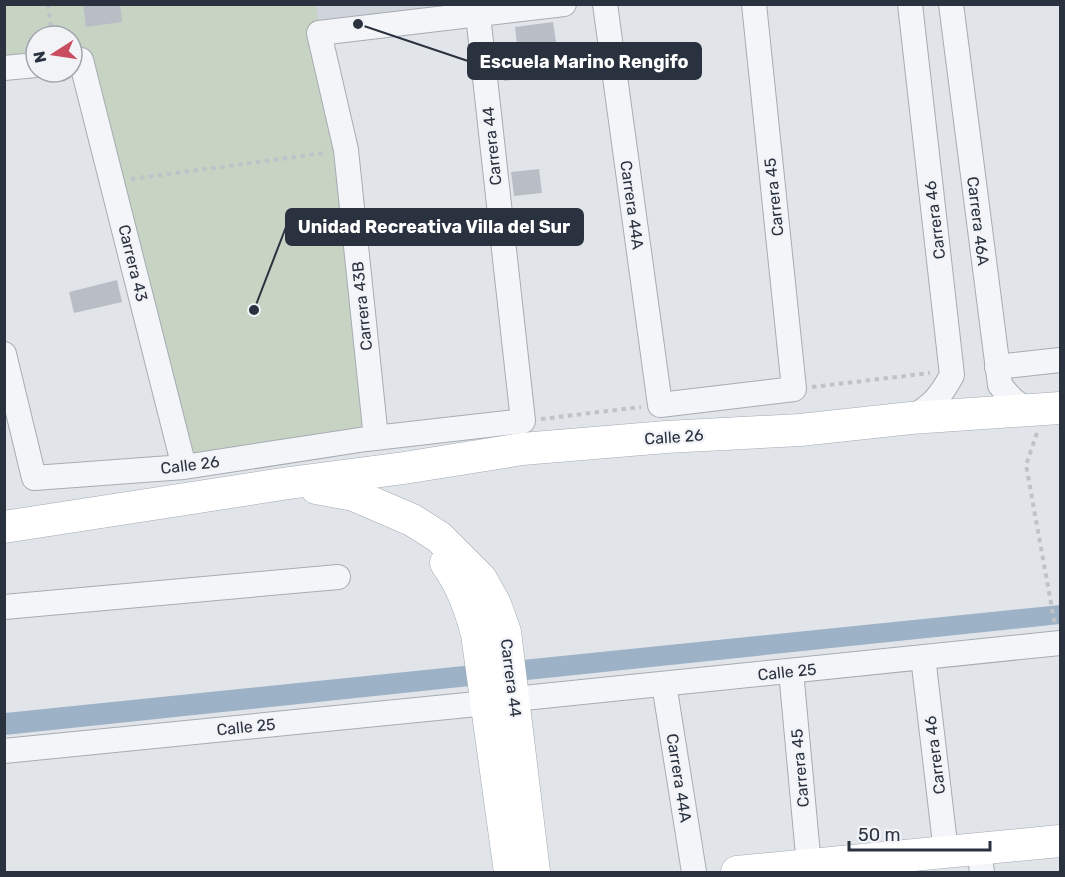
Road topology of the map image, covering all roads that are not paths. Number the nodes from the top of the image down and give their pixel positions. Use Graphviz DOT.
graph roads {
  1 [pos="564,4"];
  2 [pos="605,4"];
  3 [pos="754,4"];
  4 [pos="910,4"];
  5 [pos="951,4"];
  6 [pos="478,15"];
  7 [pos="24,66"];
  8 [pos="4,68"];
  9 [pos="83,84"];
  10 [pos="4,354"];
  11 [pos="1060,360"];
  12 [pos="997,367"];
  13 [pos="794,389"];
  14 [pos="660,405"];
  15 [pos="1052,409"];
  16 [pos="911,418"];
  17 [pos="523,421"];
  18 [pos="376,438"];
  19 [pos="184,466"];
  20 [pos="289,483"];
  21 [pos="4,527"];
  22 [pos="338,577"];
  23 [pos="4,607"];
  24 [pos="1058,634"];
  25 [pos="923,657"];
  26 [pos="791,671"];
  27 [pos="664,684"];
  28 [pos="500,696"];
  29 [pos="4,752"];
  30 [pos="1060,841"];
  31 [pos="946,852"];
  32 [pos="981,861"];
  33 [pos="828,867"];
  34 [pos="510,873"];
  35 [pos="534,873"];
  36 [pos="694,873"];
  37 [pos="736,873"];
  1 -- 6 [label="street"];
  2 -- 14 [label="street, Carrera 44A"];
  3 -- 13 [label="street, Carrera 45"];
  4 -- 16 [label="street, Carrera 46"];
  5 -- 12 [label="street, Carrera 46A"];
  6 -- 17 [label="street, Carrera 44"];
  6 -- 18 [label="street, Carrera 43B"];
  7 -- 8 [label="street"];
  9 -- 19 [label="street, Carrera 43"];
  10 -- 19 [label="street, Calle 26"];
  11 -- 12 [label="street"];
  12 -- 15 [label="street, Carrera 46A"];
  13 -- 14 [label="street, Calle 26"];
  15 -- 16 [label="main road, Calle 26"];
  16 -- 20 [label="main road, Calle 26"];
  17 -- 18 [label="street, Calle 26"];
  18 -- 19 [label="street, Calle 26"];
  20 -- 21 [label="main road"];
  20 -- 28 [label="main road, Carrera 44"];
  22 -- 23 [label="street"];
  24 -- 25 [label="street, Calle 25"];
  25 -- 26 [label="street, Calle 25"];
  25 -- 31 [label="street, Carrera 46"];
  26 -- 27 [label="street, Calle 25"];
  26 -- 33 [label="street, Carrera 45"];
  27 -- 28 [label="street, Calle 25"];
  27 -- 36 [label="street, Carrera 44A"];
  28 -- 29 [label="street, Calle 25"];
  28 -- 34 [label="main road, Carrera 44"];
  28 -- 35 [label="main road, Carrera 44"];
  30 -- 32 [label="main road"];
  31 -- 32 [label="main road"];
  31 -- 33 [label="main road"];
  33 -- 37 [label="main road"];
}
